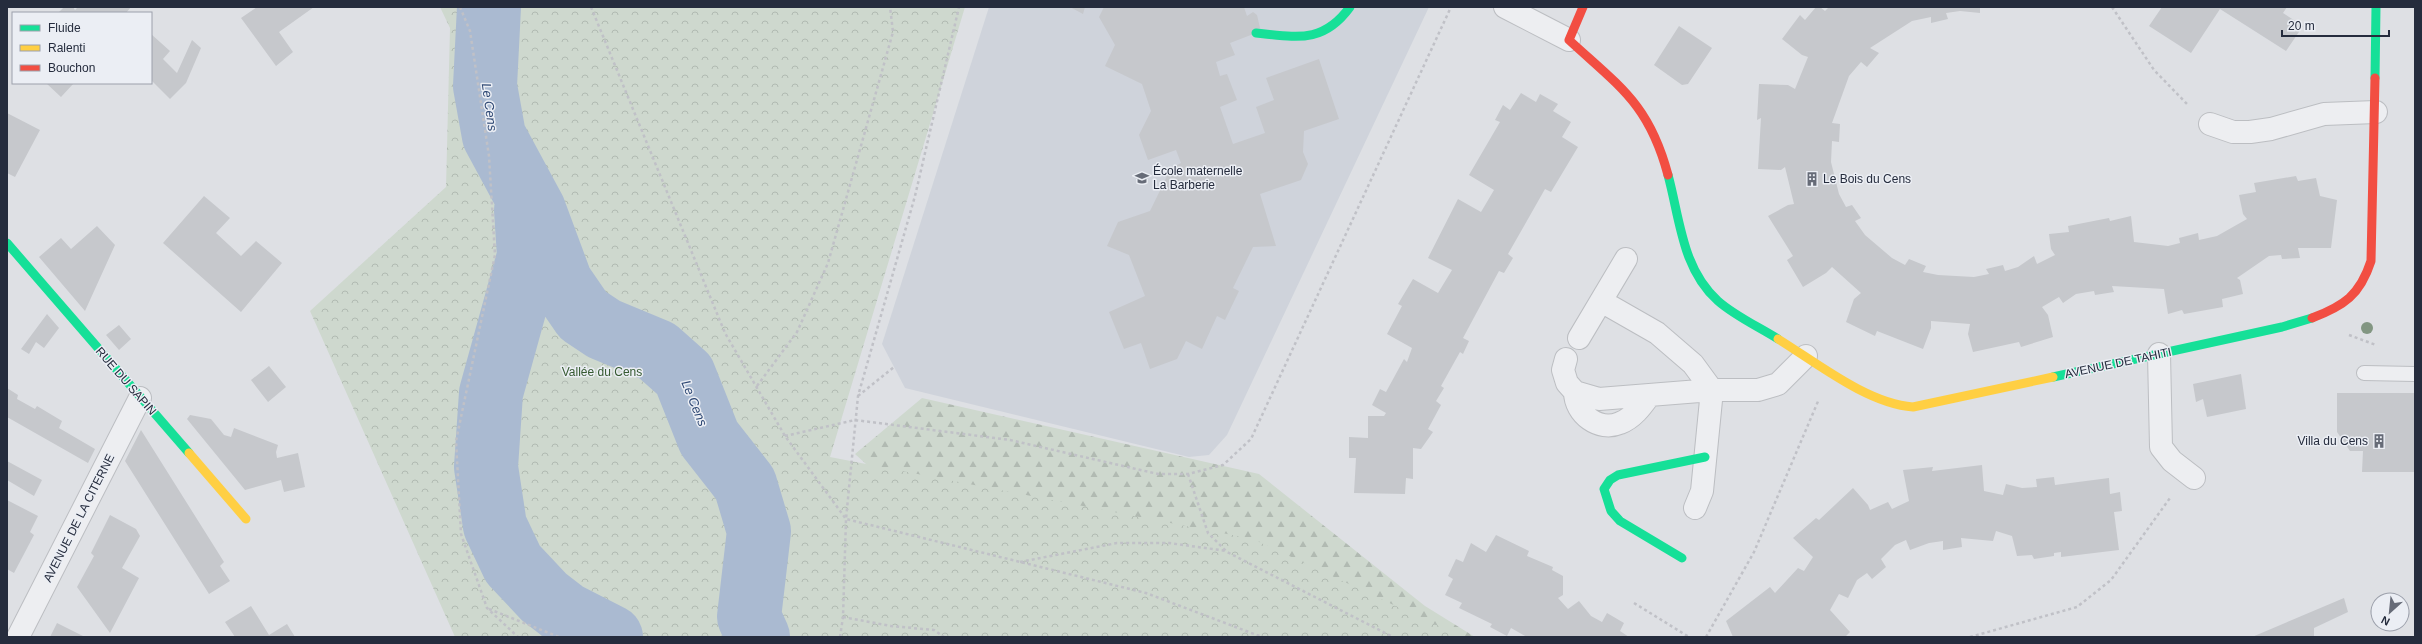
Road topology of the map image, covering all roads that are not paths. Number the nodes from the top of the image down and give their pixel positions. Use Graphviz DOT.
graph roads {
  1 [pos="1350,7"];
  2 [pos="1506,7"];
  3 [pos="1583,7"];
  4 [pos="2376,7"];
  5 [pos="1256,33"];
  6 [pos="1569,40"];
  7 [pos="2376,112"];
  8 [pos="2210,124"];
  9 [pos="7,243"];
  10 [pos="1626,259"];
  11 [pos="1601,301"];
  12 [pos="1579,338"];
  13 [pos="2159,354"];
  14 [pos="1806,356"];
  15 [pos="1566,359"];
  16 [pos="2364,373"];
  17 [pos="2410,374"];
  18 [pos="1712,390"];
  19 [pos="140,398"];
  20 [pos="1705,457"];
  21 [pos="2190,476"];
  22 [pos="1695,508"];
  23 [pos="246,519"];
  24 [pos="1682,558"];
  25 [pos="18,637"];
  1 -- 5 [label="street"];
  2 -- 6 [label="street"];
  3 -- 6 [label="street"];
  4 -- 7 [label="street, AVENUE DE TAHITI"];
  6 -- 14 [label="street, AVENUE DE TAHITI"];
  7 -- 8 [label="street"];
  7 -- 13 [label="street, AVENUE DE TAHITI"];
  9 -- 19 [label="street, RUE DU SAPIN"];
  10 -- 11 [label="street"];
  11 -- 12 [label="street"];
  11 -- 18 [label="street"];
  13 -- 14 [label="street, AVENUE DE TAHITI"];
  13 -- 21 [label="street"];
  14 -- 18 [label="street"];
  15 -- 18 [label="street"];
  16 -- 17 [label="lane"];
  18 -- 20 [label="street"];
  19 -- 23 [label="street, RUE DU SAPIN"];
  19 -- 25 [label="street, AVENUE DE LA CITERNE"];
  20 -- 22 [label="street"];
  20 -- 24 [label="street"];
}
